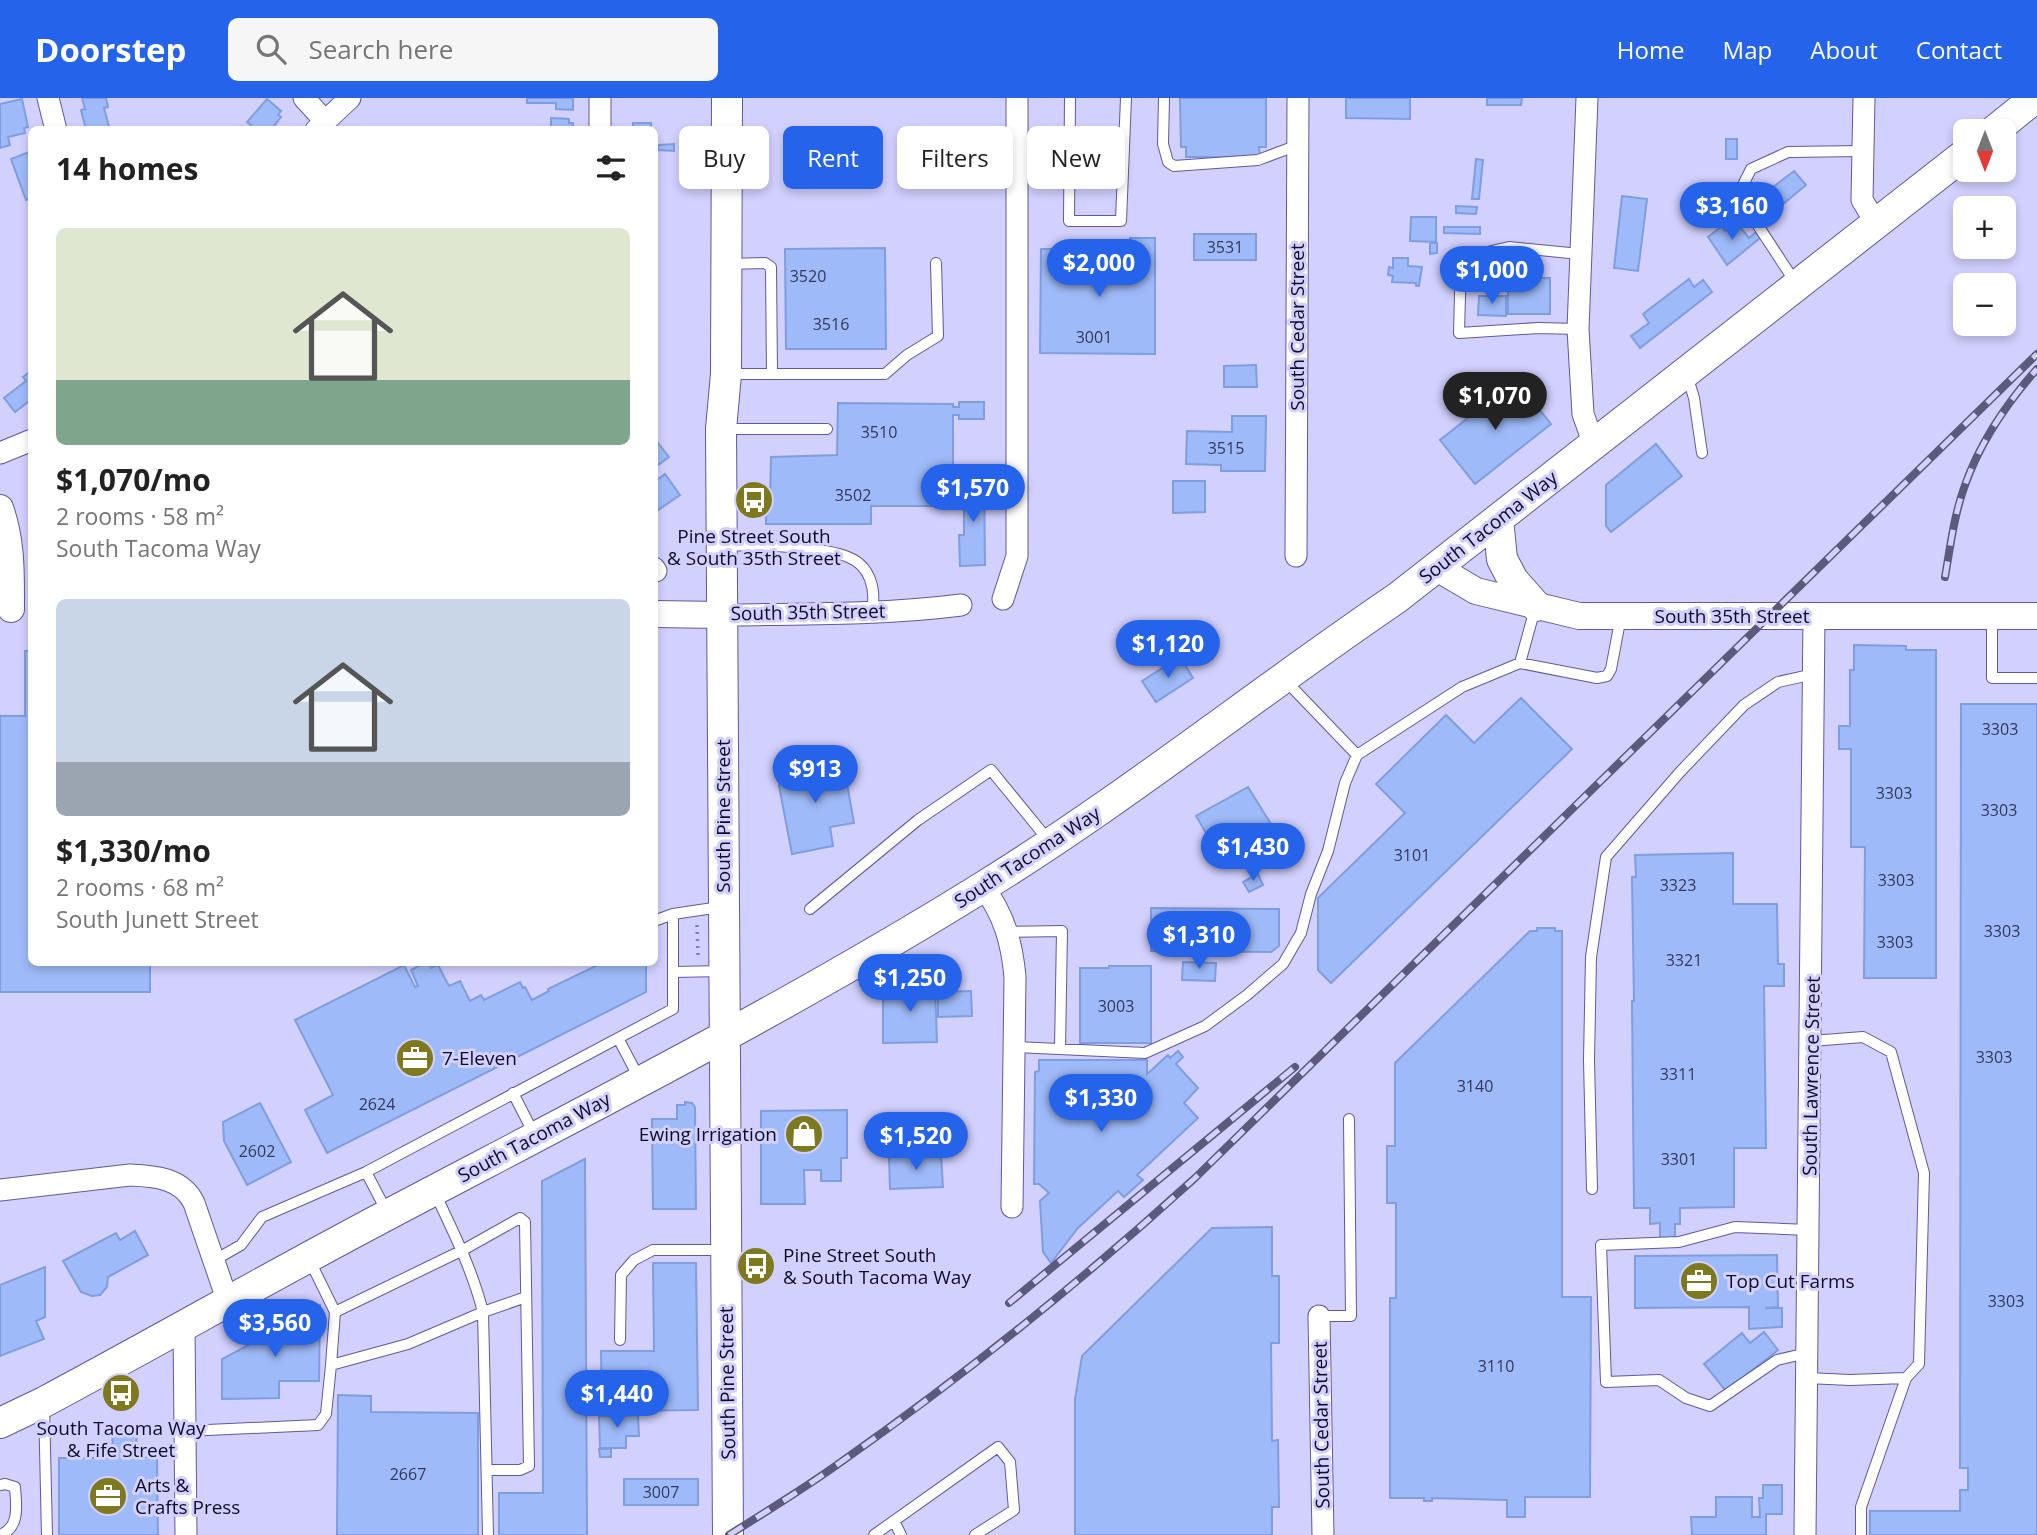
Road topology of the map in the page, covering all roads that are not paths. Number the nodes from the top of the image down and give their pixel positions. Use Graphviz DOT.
graph roads {
  1 [pos="48,98"];
  2 [pos="303,98"];
  3 [pos="350,98"];
  4 [pos="600,98"];
  5 [pos="727,98"];
  6 [pos="1017,98"];
  7 [pos="1070,98"];
  8 [pos="1126,98"];
  9 [pos="1164,98"];
  10 [pos="1298,98"];
  11 [pos="1587,98"];
  12 [pos="1864,98"];
  13 [pos="2035,98"];
  14 [pos="2009,119"];
  15 [pos="320,125"];
  16 [pos="55,126"];
  17 [pos="600,126"];
  18 [pos="1298,145"];
  19 [pos="1863,151"];
  20 [pos="1953,163"];
  21 [pos="1876,223"];
  22 [pos="1580,254"];
  23 [pos="936,262"];
  24 [pos="726,264"];
  25 [pos="1797,285"];
  26 [pos="1578,329"];
  27 [pos="1686,372"];
  28 [pos="726,374"];
  29 [pos="772,374"];
  30 [pos="721,429"];
  31 [pos="827,429"];
  32 [pos="28,442"];
  33 [pos="1594,445"];
  34 [pos="0,453"];
  35 [pos="1702,453"];
  36 [pos="0,508"];
  37 [pos="1498,519"];
  38 [pos="722,545"];
  39 [pos="1296,556"];
  40 [pos="1437,568"];
  41 [pos="1003,599"];
  42 [pos="961,605"];
  43 [pos="1536,606"];
  44 [pos="14,609"];
  45 [pos="872,611"];
  46 [pos="658,614"];
  47 [pos="722,615"];
  48 [pos="1621,616"];
  49 [pos="1814,616"];
  50 [pos="1992,616"];
  51 [pos="2037,616"];
  52 [pos="1520,663"];
  53 [pos="1814,674"];
  54 [pos="1283,678"];
  55 [pos="2037,678"];
  56 [pos="1357,755"];
  57 [pos="1051,844"];
  58 [pos="983,887"];
  59 [pos="710,909"];
  60 [pos="810,909"];
  61 [pos="673,914"];
  62 [pos="658,920"];
  63 [pos="1007,932"];
  64 [pos="713,963"];
  65 [pos="673,972"];
  66 [pos="724,1036"];
  67 [pos="618,1038"];
  68 [pos="1811,1041"];
  69 [pos="1014,1047"];
  70 [pos="1060,1049"];
  71 [pos="640,1080"];
  72 [pos="513,1093"];
  73 [pos="1349,1119"];
  74 [pos="536,1136"];
  75 [pos="366,1172"];
  76 [pos="1592,1189"];
  77 [pos="0,1190"];
  78 [pos="434,1191"];
  79 [pos="1012,1207"];
  80 [pos="389,1214"];
  81 [pos="1809,1230"];
  82 [pos="463,1250"];
  83 [pos="726,1250"];
  84 [pos="309,1258"];
  85 [pos="213,1261"];
  86 [pos="526,1297"];
  87 [pos="228,1302"];
  88 [pos="335,1312"];
  89 [pos="483,1312"];
  90 [pos="1319,1316"];
  91 [pos="184,1327"];
  92 [pos="620,1340"];
  93 [pos="1807,1353"];
  94 [pos="331,1365"];
  95 [pos="1807,1378"];
  96 [pos="1906,1378"];
  97 [pos="44,1402"];
  98 [pos="0,1423"];
  99 [pos="186,1431"];
  100 [pos="487,1470"];
  101 [pos="0,1485"];
  102 [pos="894,1521"];
  103 [pos="0,1535"];
  104 [pos="47,1535"];
  105 [pos="186,1535"];
  106 [pos="488,1535"];
  107 [pos="729,1535"];
  108 [pos="874,1535"];
  109 [pos="901,1535"];
  110 [pos="975,1535"];
  111 [pos="1322,1535"];
  112 [pos="1805,1535"];
  113 [pos="1861,1535"];
  1 -- 16 [label="street"];
  2 -- 15 [label="street"];
  3 -- 15 [label="street"];
  4 -- 17 [label="street"];
  5 -- 24 [label="main road, South Pine Street"];
  6 -- 41 [label="street"];
  7 -- 8 [label="lane"];
  9 -- 18 [label="lane"];
  10 -- 18 [label="street, South Cedar Street"];
  11 -- 22 [label="street"];
  12 -- 19 [label="street"];
  13 -- 14 [label="main road"];
  18 -- 39 [label="street, South Cedar Street"];
  19 -- 21 [label="street"];
  19 -- 25 [label="lane"];
  20 -- 21 [label="main road, South Tacoma Way"];
  21 -- 25 [label="main road, South Tacoma Way"];
  22 -- 26 [label="street"];
  22 -- 26 [label="lane"];
  23 -- 29 [label="lane"];
  24 -- 28 [label="main road, South Pine Street"];
  24 -- 29 [label="lane"];
  25 -- 27 [label="main road, South Tacoma Way"];
  26 -- 33 [label="street"];
  27 -- 33 [label="main road, South Tacoma Way"];
  27 -- 35 [label="lane"];
  28 -- 29 [label="lane"];
  28 -- 30 [label="main road, South Pine Street"];
  30 -- 31 [label="lane"];
  30 -- 38 [label="main road, South Pine Street"];
  32 -- 34 [label="street"];
  33 -- 37 [label="main road, South Tacoma Way"];
  36 -- 44 [label="street"];
  37 -- 40 [label="main road, South Tacoma Way"];
  37 -- 43 [label="main road"];
  38 -- 45 [label="lane"];
  38 -- 47 [label="main road, South Pine Street"];
  40 -- 43 [label="street, South 35th Street"];
  40 -- 54 [label="main road, South Tacoma Way"];
  42 -- 45 [label="street, South 35th Street"];
  43 -- 48 [label="street, South 35th Street"];
  43 -- 52 [label="lane"];
  45 -- 47 [label="street, South 35th Street"];
  46 -- 47 [label="street, South 35th Street"];
  47 -- 59 [label="main road, South Pine Street"];
  48 -- 49 [label="street, South 35th Street"];
  48 -- 52 [label="lane"];
  49 -- 50 [label="street, South 35th Street"];
  49 -- 53 [label="street, South Lawrence Street"];
  50 -- 51 [label="street, South 35th Street"];
  50 -- 55 [label="lane"];
  52 -- 56 [label="lane"];
  53 -- 68 [label="street, South Lawrence Street"];
  53 -- 76 [label="lane"];
  54 -- 56 [label="lane"];
  54 -- 57 [label="main road, South Tacoma Way"];
  56 -- 70 [label="lane"];
  57 -- 58 [label="main road, South Tacoma Way"];
  57 -- 60 [label="lane"];
  58 -- 63 [label="street"];
  58 -- 66 [label="main road, South Tacoma Way"];
  59 -- 61 [label="lane"];
  59 -- 64 [label="main road, South Pine Street"];
  61 -- 62 [label="lane"];
  61 -- 65 [label="lane"];
  63 -- 69 [label="street"];
  63 -- 70 [label="lane"];
  64 -- 65 [label="lane"];
  64 -- 66 [label="main road, South Pine Street"];
  65 -- 67 [label="lane"];
  66 -- 71 [label="main road, South Tacoma Way"];
  66 -- 83 [label="main road, South Pine Street"];
  67 -- 71 [label="lane"];
  67 -- 72 [label="lane"];
  68 -- 81 [label="street, South Lawrence Street"];
  68 -- 96 [label="lane"];
  69 -- 70 [label="lane"];
  69 -- 79 [label="street"];
  71 -- 74 [label="main road, South Tacoma Way"];
  72 -- 74 [label="lane"];
  72 -- 75 [label="lane"];
  73 -- 90 [label="lane"];
  74 -- 78 [label="main road, South Tacoma Way"];
  75 -- 80 [label="lane"];
  75 -- 85 [label="lane"];
  77 -- 85 [label="street"];
  78 -- 80 [label="main road, South Tacoma Way"];
  78 -- 82 [label="lane"];
  80 -- 84 [label="main road, South Tacoma Way"];
  81 -- 93 [label="street, South Lawrence Street"];
  81 -- 93 [label="lane"];
  82 -- 86 [label="lane"];
  82 -- 88 [label="lane"];
  82 -- 89 [label="lane"];
  83 -- 92 [label="lane"];
  83 -- 107 [label="main road, South Pine Street"];
  84 -- 87 [label="main road, South Tacoma Way"];
  84 -- 88 [label="lane"];
  85 -- 87 [label="street"];
  86 -- 89 [label="lane"];
  86 -- 100 [label="lane"];
  87 -- 91 [label="main road, South Tacoma Way"];
  88 -- 94 [label="lane"];
  89 -- 94 [label="lane"];
  89 -- 100 [label="lane"];
  90 -- 111 [label="street, South Cedar Street"];
  91 -- 97 [label="main road, South Tacoma Way"];
  91 -- 99 [label="street"];
  93 -- 95 [label="street, South Lawrence Street"];
  94 -- 99 [label="lane"];
  95 -- 96 [label="lane"];
  95 -- 112 [label="street, South Lawrence Street"];
  96 -- 113 [label="lane"];
  97 -- 98 [label="main road, South Tacoma Way"];
  97 -- 104 [label="lane"];
  99 -- 105 [label="street"];
  100 -- 106 [label="lane"];
  101 -- 103 [label="lane"];
  102 -- 108 [label="lane"];
  102 -- 109 [label="lane"];
  102 -- 110 [label="lane"];
}
